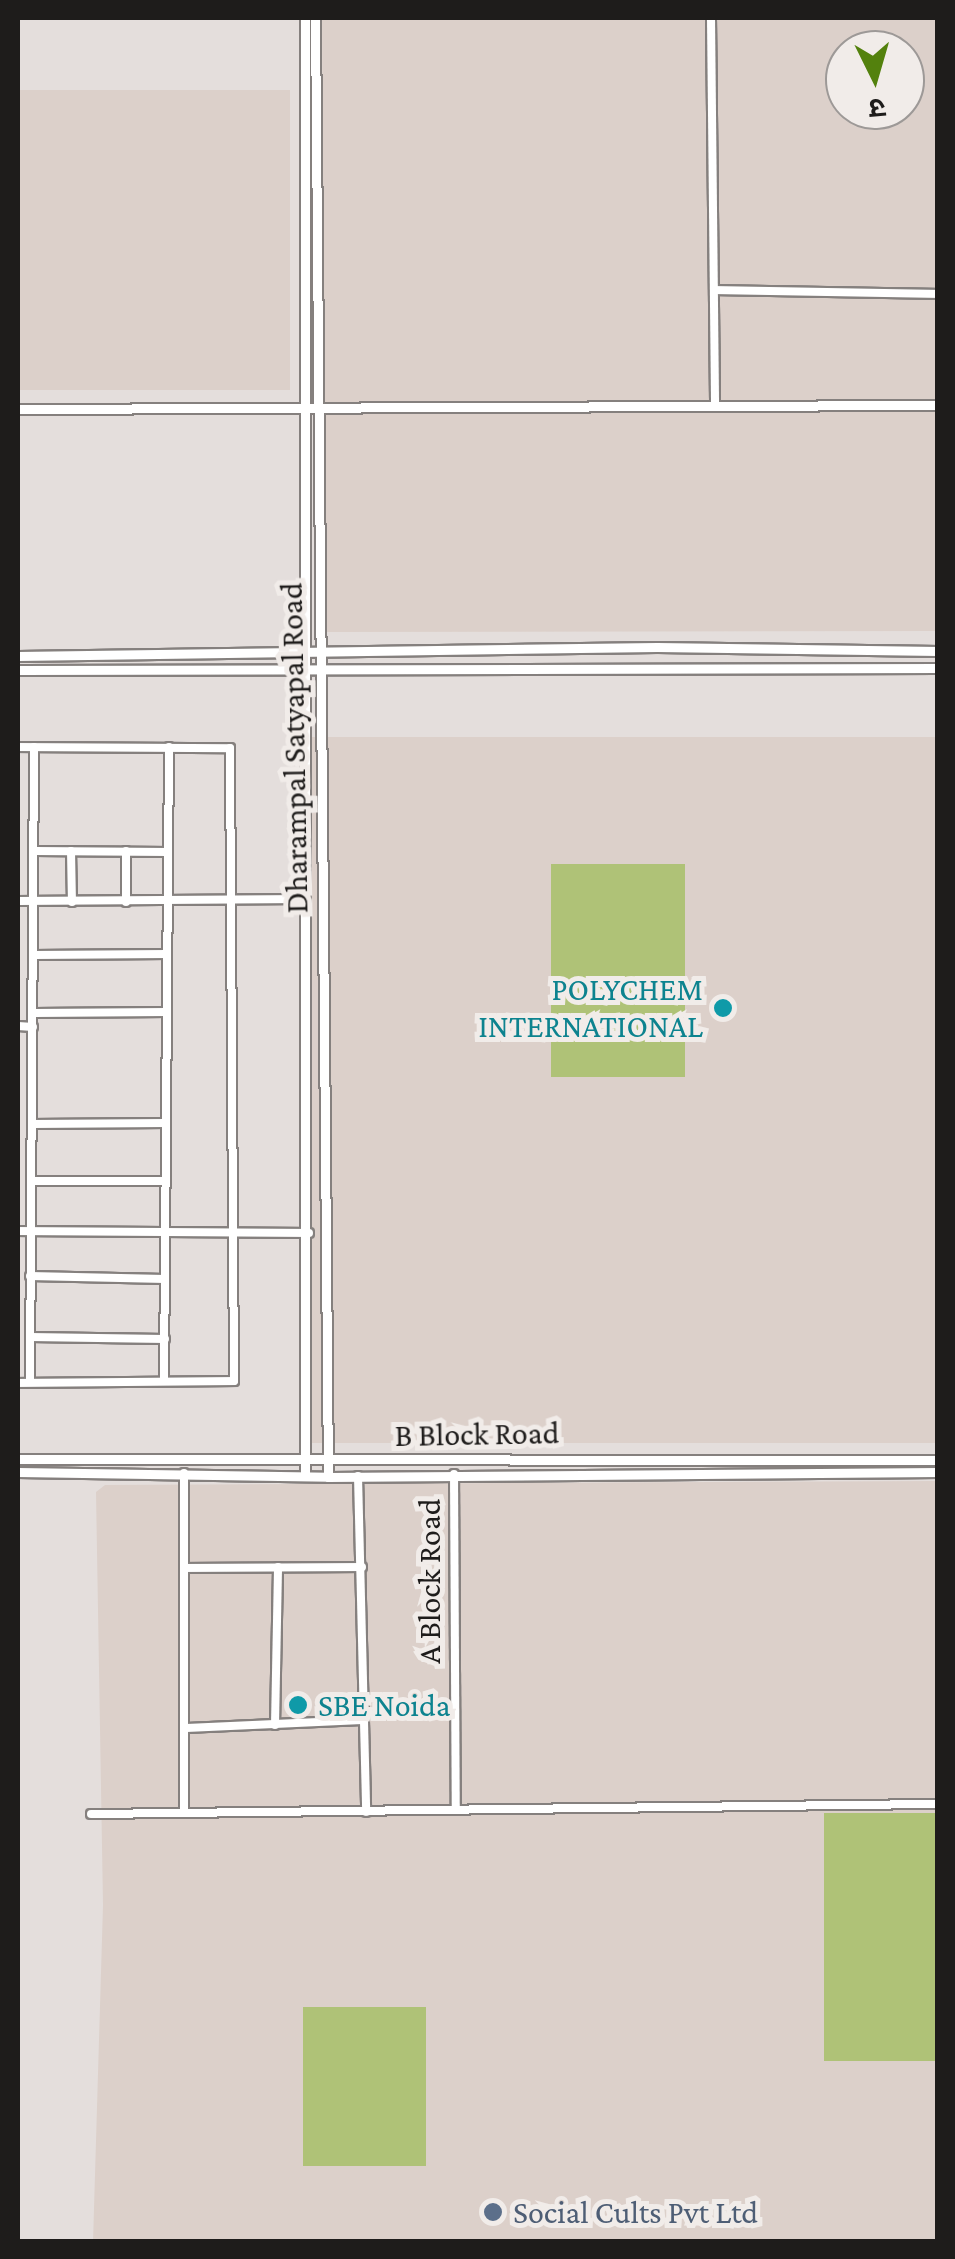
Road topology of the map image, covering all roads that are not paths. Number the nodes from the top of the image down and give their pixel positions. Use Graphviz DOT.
graph roads {
  1 [pos="306,18"];
  2 [pos="315,18"];
  3 [pos="712,18"];
  4 [pos="716,290"];
  5 [pos="938,294"];
  6 [pos="938,405"];
  7 [pos="715,407"];
  8 [pos="310,408"];
  9 [pos="18,409"];
  10 [pos="938,651"];
  11 [pos="302,654"];
  12 [pos="322,654"];
  13 [pos="18,656"];
  14 [pos="321,668"];
  15 [pos="938,668"];
  16 [pos="304,669"];
  17 [pos="18,670"];
  18 [pos="169,746"];
  19 [pos="18,747"];
  20 [pos="34,747"];
  21 [pos="35,851"];
  22 [pos="71,851"];
  23 [pos="126,851"];
  24 [pos="168,852"];
  25 [pos="305,899"];
  26 [pos="18,901"];
  27 [pos="35,902"];
  28 [pos="72,902"];
  29 [pos="126,902"];
  30 [pos="168,902"];
  31 [pos="231,903"];
  32 [pos="34,954"];
  33 [pos="167,954"];
  34 [pos="167,1012"];
  35 [pos="34,1013"];
  36 [pos="18,1026"];
  37 [pos="34,1027"];
  38 [pos="32,1124"];
  39 [pos="166,1124"];
  40 [pos="166,1180"];
  41 [pos="31,1181"];
  42 [pos="18,1231"];
  43 [pos="30,1231"];
  44 [pos="165,1231"];
  45 [pos="233,1231"];
  46 [pos="309,1233"];
  47 [pos="30,1276"];
  48 [pos="165,1279"];
  49 [pos="30,1336"];
  50 [pos="164,1339"];
  51 [pos="18,1382"];
  52 [pos="30,1382"];
  53 [pos="164,1382"];
  54 [pos="18,1458"];
  55 [pos="938,1460"];
  56 [pos="306,1462"];
  57 [pos="328,1463"];
  58 [pos="18,1472"];
  59 [pos="184,1472"];
  60 [pos="454,1472"];
  61 [pos="938,1472"];
  62 [pos="305,1476"];
  63 [pos="358,1476"];
  64 [pos="328,1477"];
  65 [pos="278,1567"];
  66 [pos="362,1567"];
  67 [pos="184,1568"];
  68 [pos="364,1720"];
  69 [pos="274,1725"];
  70 [pos="185,1728"];
  71 [pos="938,1804"];
  72 [pos="456,1810"];
  73 [pos="366,1812"];
  74 [pos="184,1813"];
  75 [pos="91,1814"];
  1 -- 8 [label="street, Dharampal Satyapal Road"];
  2 -- 8 [label="street, Dharampal Satyapal Road"];
  3 -- 4 [label="street"];
  4 -- 5 [label="street"];
  4 -- 7 [label="street"];
  6 -- 7 [label="street"];
  7 -- 8 [label="street"];
  8 -- 9 [label="street"];
  8 -- 11 [label="street, Dharampal Satyapal Road"];
  8 -- 12 [label="street, Dharampal Satyapal Road"];
  10 -- 12 [label="street"];
  11 -- 12 [label="street"];
  11 -- 13 [label="street"];
  11 -- 16 [label="street, Dharampal Satyapal Road"];
  12 -- 14 [label="street, Dharampal Satyapal Road"];
  14 -- 15 [label="street"];
  14 -- 16 [label="street"];
  14 -- 57 [label="street, Dharampal Satyapal Road"];
  16 -- 17 [label="street"];
  16 -- 25 [label="street, Dharampal Satyapal Road"];
  18 -- 20 [label="street"];
  18 -- 24 [label="street"];
  18 -- 31 [label="street"];
  19 -- 20 [label="street"];
  20 -- 21 [label="street"];
  21 -- 22 [label="street"];
  21 -- 27 [label="street"];
  22 -- 23 [label="street"];
  22 -- 28 [label="street"];
  23 -- 24 [label="street"];
  23 -- 29 [label="street"];
  24 -- 30 [label="street"];
  25 -- 31 [label="street"];
  25 -- 46 [label="street, Dharampal Satyapal Road"];
  26 -- 27 [label="street"];
  27 -- 28 [label="street"];
  27 -- 32 [label="street"];
  28 -- 29 [label="street"];
  29 -- 30 [label="street"];
  30 -- 31 [label="street"];
  30 -- 33 [label="street"];
  31 -- 45 [label="street"];
  32 -- 33 [label="street"];
  32 -- 35 [label="street"];
  33 -- 34 [label="street"];
  34 -- 35 [label="street"];
  34 -- 39 [label="street"];
  35 -- 37 [label="street"];
  36 -- 37 [label="street"];
  37 -- 38 [label="street"];
  38 -- 39 [label="street"];
  38 -- 41 [label="street"];
  39 -- 40 [label="street"];
  40 -- 41 [label="street"];
  40 -- 44 [label="street"];
  41 -- 43 [label="street"];
  42 -- 43 [label="street"];
  43 -- 44 [label="street"];
  43 -- 47 [label="street"];
  44 -- 45 [label="street"];
  44 -- 48 [label="street"];
  45 -- 46 [label="street"];
  45 -- 53 [label="street"];
  46 -- 56 [label="street, Dharampal Satyapal Road"];
  47 -- 48 [label="street"];
  47 -- 49 [label="street"];
  48 -- 50 [label="street"];
  49 -- 50 [label="street"];
  49 -- 52 [label="street"];
  50 -- 53 [label="street"];
  51 -- 52 [label="street"];
  52 -- 53 [label="street"];
  54 -- 56 [label="street, B Block Road"];
  55 -- 57 [label="street, B Block Road"];
  56 -- 57 [label="street, B Block Road"];
  56 -- 62 [label="street, Dharampal Satyapal Road"];
  57 -- 64 [label="street, Dharampal Satyapal Road"];
  58 -- 59 [label="street, B Block Road"];
  59 -- 62 [label="street, B Block Road"];
  59 -- 67 [label="street"];
  60 -- 61 [label="street, B Block Road"];
  60 -- 63 [label="street, B Block Road"];
  60 -- 72 [label="street, A Block Road"];
  62 -- 64 [label="street, B Block Road"];
  63 -- 64 [label="street, B Block Road"];
  63 -- 66 [label="street"];
  65 -- 66 [label="street"];
  65 -- 67 [label="street"];
  65 -- 69 [label="street"];
  66 -- 68 [label="street"];
  67 -- 70 [label="street"];
  68 -- 69 [label="street"];
  68 -- 73 [label="street"];
  69 -- 70 [label="street"];
  70 -- 74 [label="street"];
  71 -- 72 [label="street"];
  72 -- 73 [label="street"];
  73 -- 74 [label="street"];
  74 -- 75 [label="street"];
}
